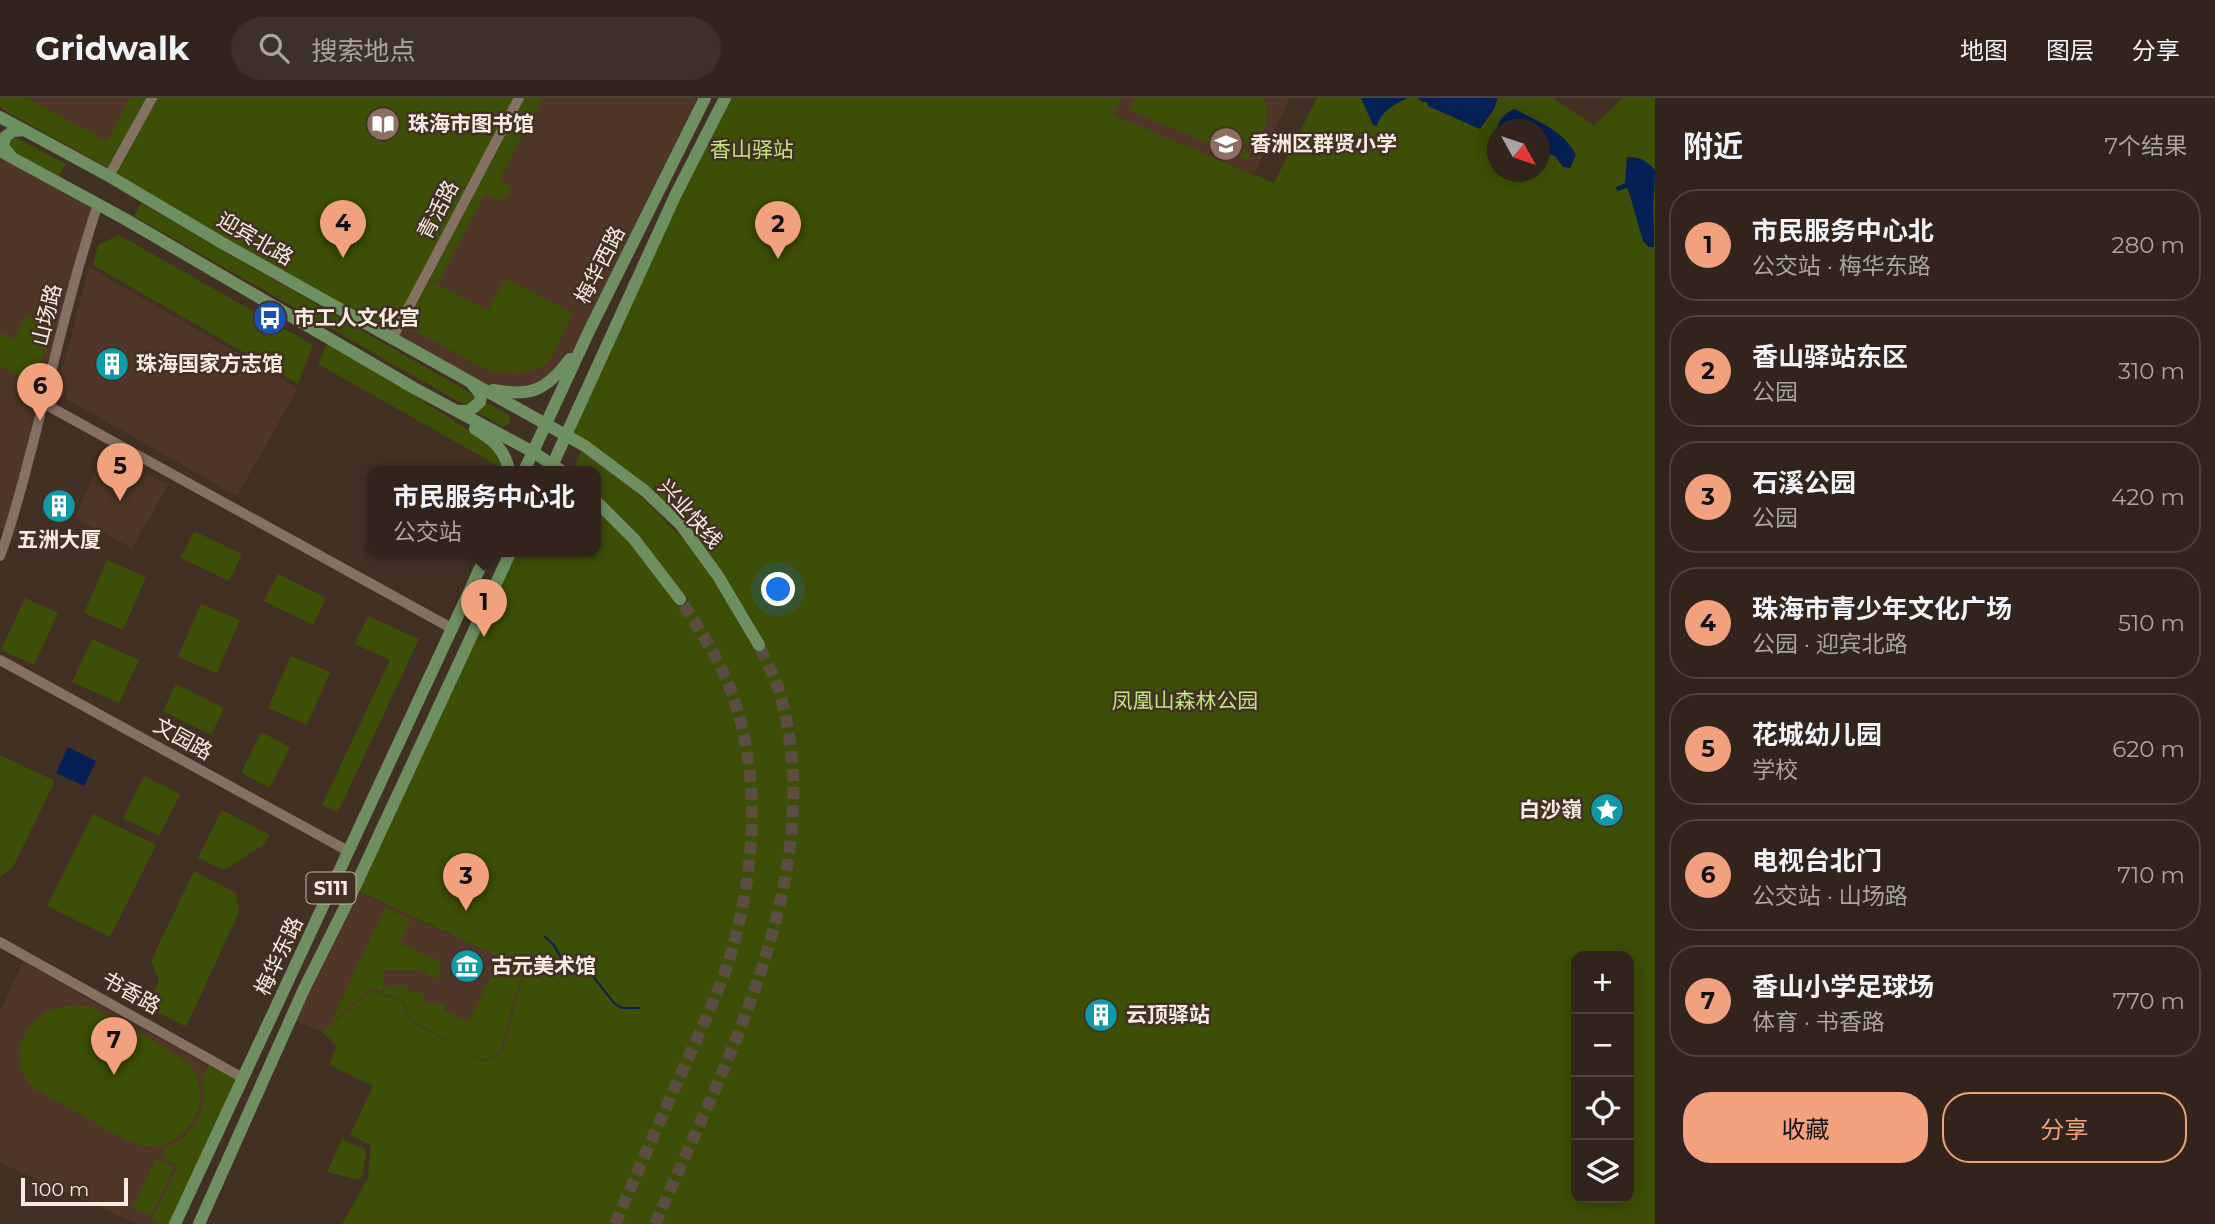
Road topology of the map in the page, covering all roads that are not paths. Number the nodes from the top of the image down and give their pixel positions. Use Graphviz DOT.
graph roads {
  1 [pos="152,98"];
  2 [pos="519,98"];
  3 [pos="705,98"];
  4 [pos="725,98"];
  5 [pos="0,110"];
  6 [pos="0,117"];
  7 [pos="24,130"];
  8 [pos="0,153"];
  9 [pos="13,159"];
  10 [pos="109,176"];
  11 [pos="98,204"];
  12 [pos="591,327"];
  13 [pos="392,339"];
  14 [pos="474,384"];
  15 [pos="414,388"];
  16 [pos="43,403"];
  17 [pos="458,411"];
  18 [pos="546,424"];
  19 [pos="566,434"];
  20 [pos="533,452"];
  21 [pos="508,466"];
  22 [pos="526,466"];
  23 [pos="552,466"];
  24 [pos="556,466"];
  25 [pos="601,506"];
  26 [pos="0,556"];
  27 [pos="478,557"];
  28 [pos="485,557"];
  29 [pos="509,557"];
  30 [pos="516,557"];
  31 [pos="466,599"];
  32 [pos="680,599"];
  33 [pos="488,602"];
  34 [pos="453,629"];
  35 [pos="759,645"];
  36 [pos="0,660"];
  37 [pos="348,851"];
  38 [pos="0,942"];
  39 [pos="243,1077"];
  40 [pos="175,1224"];
  41 [pos="199,1224"];
  1 -- 10 [label="street"];
  2 -- 13 [label="street, 青活路"];
  3 -- 12 [label="main road, 梅华西路"];
  4 -- 19 [label="main road, 梅华西路"];
  5 -- 7 [label="main road"];
  6 -- 7 [label="main road, 迎宾北路"];
  7 -- 9 [label="main road"];
  7 -- 10 [label="main road, 迎宾北路"];
  8 -- 9 [label="main road"];
  9 -- 11 [label="main road"];
  10 -- 13 [label="main road, 迎宾北路"];
  11 -- 15 [label="main road"];
  11 -- 16 [label="street, 山场路"];
  12 -- 14 [label="main road"];
  12 -- 18 [label="main road, 梅华西路"];
  13 -- 14 [label="main road, 迎宾北路"];
  14 -- 17 [label="main road"];
  14 -- 18 [label="main road, 迎宾北路"];
  15 -- 17 [label="main road"];
  15 -- 21 [label="main road"];
  16 -- 26 [label="street, 山场路"];
  16 -- 34 [label="street"];
  17 -- 20 [label="main road"];
  18 -- 19 [label="main road, 迎宾北路"];
  18 -- 20 [label="main road, 梅华西路"];
  19 -- 24 [label="main road"];
  19 -- 35 [label="main road, 兴业快线"];
  20 -- 22 [label="main road"];
  20 -- 23 [label="main road"];
  25 -- 32 [label="main road"];
  27 -- 31 [label="main road"];
  28 -- 31 [label="main road, 梅华东路 / S111"];
  29 -- 33 [label="main road, 梅华东路 / S111"];
  30 -- 33 [label="main road"];
  31 -- 34 [label="main road, 梅华东路 / S111"];
  33 -- 41 [label="main road, 梅华东路 / S111"];
  34 -- 37 [label="main road, 梅华东路 / S111"];
  36 -- 37 [label="street, 文园路"];
  37 -- 39 [label="main road, 梅华东路 / S111"];
  38 -- 39 [label="street, 书香路"];
  39 -- 40 [label="main road, 梅华东路 / S111"];
}
